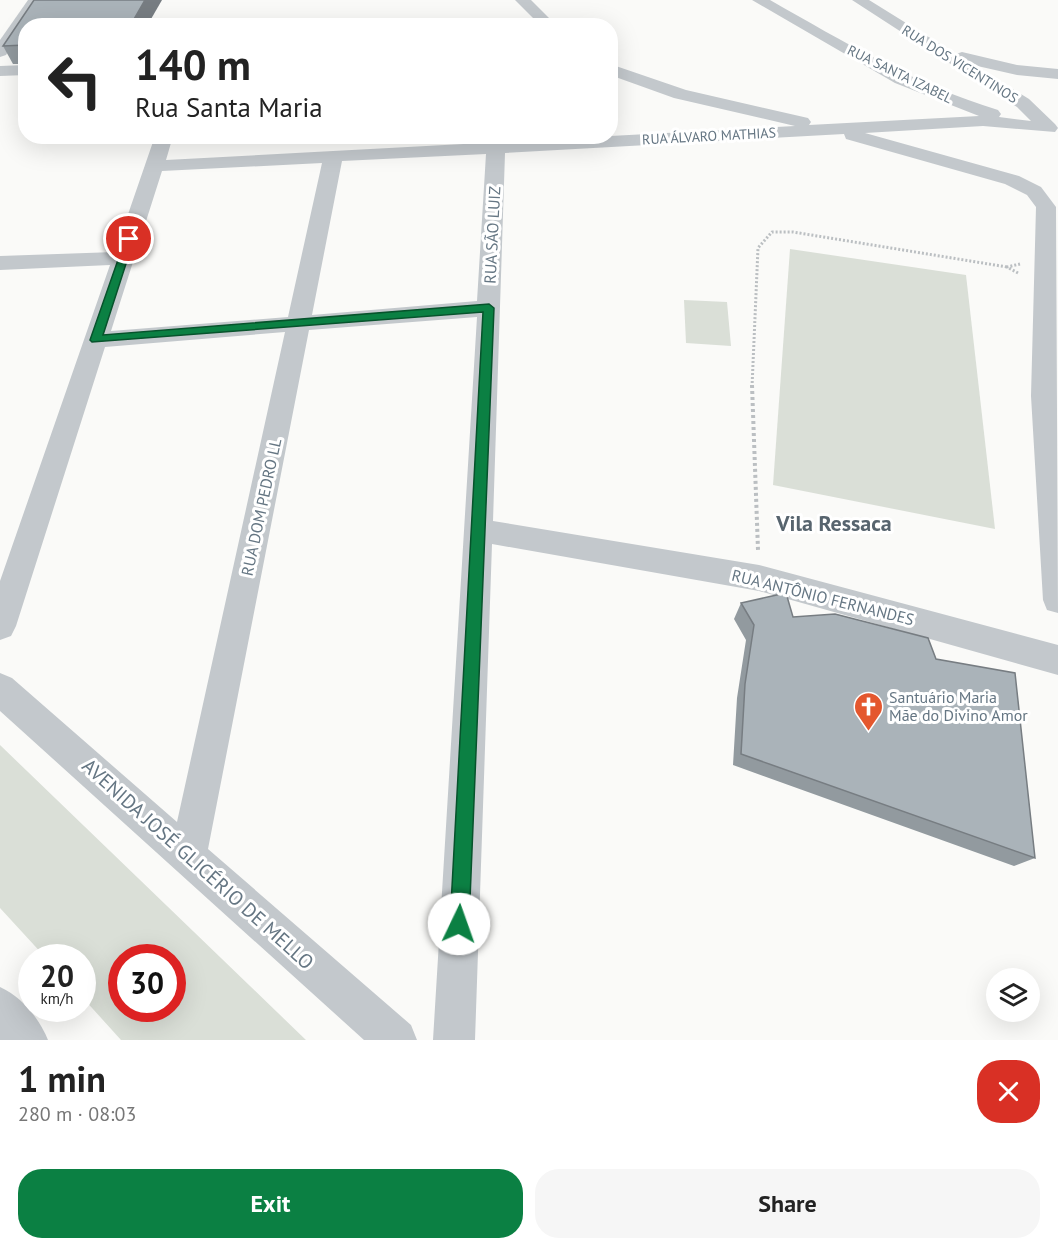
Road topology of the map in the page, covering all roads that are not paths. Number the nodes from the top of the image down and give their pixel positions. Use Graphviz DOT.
graph roads {
  1 [pos="35,0"];
  2 [pos="522,0"];
  3 [pos="759,0"];
  4 [pos="859,0"];
  5 [pos="23,18"];
  6 [pos="541,18"];
  7 [pos="18,25"];
  8 [pos="939,51"];
  9 [pos="0,52"];
  10 [pos="18,70"];
  11 [pos="0,71"];
  12 [pos="618,73"];
  13 [pos="1058,74"];
  14 [pos="831,129"];
  15 [pos="1053,130"];
  16 [pos="618,142"];
  17 [pos="161,144"];
  18 [pos="580,144"];
  19 [pos="496,149"];
  20 [pos="333,157"];
  21 [pos="154,166"];
  22 [pos="123,258"];
  23 [pos="0,263"];
  24 [pos="1051,270"];
  25 [pos="489,308"];
  26 [pos="298,324"];
  27 [pos="96,340"];
  28 [pos="478,530"];
  29 [pos="1058,600"];
  30 [pos="0,626"];
  31 [pos="1058,660"];
  32 [pos="0,688"];
  33 [pos="188,858"];
  34 [pos="0,1008"];
  35 [pos="27,1040"];
  36 [pos="396,1040"];
  37 [pos="454,1040"];
  1 -- 5 [label="street"];
  2 -- 6 [label="street"];
  3 -- 15 [label="street, RUA SANTA IZABEL"];
  4 -- 8 [label="street, RUA DOS VICENTINOS"];
  7 -- 9 [label="street"];
  8 -- 13 [label="street"];
  8 -- 15 [label="street, RUA DOS VICENTINOS"];
  10 -- 11 [label="street"];
  12 -- 14 [label="street"];
  14 -- 15 [label="street, RUA ÁLVARO MATHIAS"];
  14 -- 16 [label="street, RUA ÁLVARO MATHIAS"];
  14 -- 24 [label="street"];
  17 -- 21 [label="street"];
  18 -- 19 [label="street, RUA ÁLVARO MATHIAS"];
  19 -- 20 [label="street, RUA ÁLVARO MATHIAS"];
  19 -- 25 [label="street, RUA SÃO LUIZ"];
  20 -- 21 [label="street, RUA ÁLVARO MATHIAS"];
  20 -- 26 [label="street, RUA DOM PEDRO LL"];
  21 -- 22 [label="street"];
  22 -- 23 [label="street"];
  22 -- 27 [label="street"];
  24 -- 29 [label="street"];
  25 -- 26 [label="street"];
  25 -- 28 [label="street, RUA SÃO LUIZ"];
  26 -- 27 [label="street"];
  26 -- 33 [label="street, RUA DOM PEDRO LL"];
  27 -- 30 [label="street"];
  28 -- 31 [label="street, RUA ANTÔNIO FERNANDES"];
  28 -- 37 [label="street, RUA SÃO LUIZ"];
  32 -- 33 [label="street, AVENIDA JOSÉ GLICÉRIO DE MELLO"];
  33 -- 36 [label="street, AVENIDA JOSÉ GLICÉRIO DE MELLO"];
  34 -- 35 [label="street"];
}
